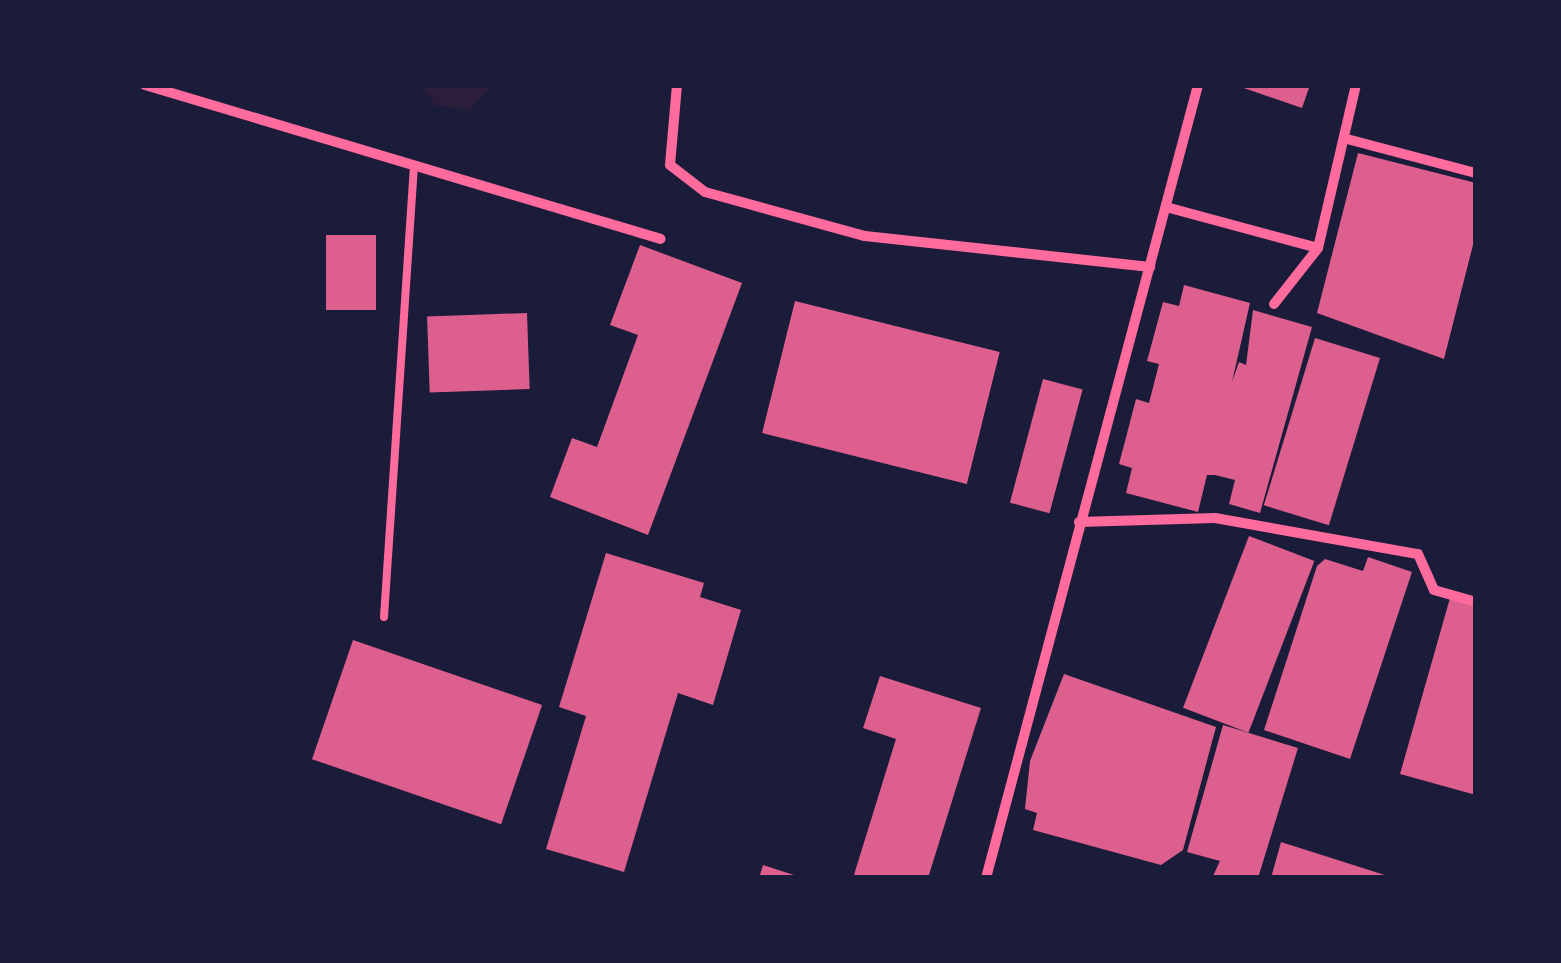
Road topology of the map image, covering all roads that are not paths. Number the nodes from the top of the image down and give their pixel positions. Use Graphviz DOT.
graph roads {
  1 [pos="145,85"];
  2 [pos="676,85"];
  3 [pos="1198,85"];
  4 [pos="1356,85"];
  5 [pos="1348,139"];
  6 [pos="414,168"];
  7 [pos="1476,173"];
  8 [pos="1166,207"];
  9 [pos="661,239"];
  10 [pos="1318,248"];
  11 [pos="1150,267"];
  12 [pos="1274,304"];
  13 [pos="1079,522"];
  14 [pos="1476,602"];
  15 [pos="384,617"];
  16 [pos="986,878"];
  1 -- 6 [label="street"];
  2 -- 11 [label="street"];
  3 -- 8 [label="street"];
  4 -- 5 [label="street"];
  5 -- 7 [label="street"];
  5 -- 10 [label="street"];
  6 -- 9 [label="street"];
  6 -- 15 [label="lane"];
  8 -- 10 [label="street"];
  8 -- 11 [label="street"];
  10 -- 12 [label="street"];
  11 -- 13 [label="street"];
  13 -- 14 [label="street"];
  13 -- 16 [label="street"];
}
